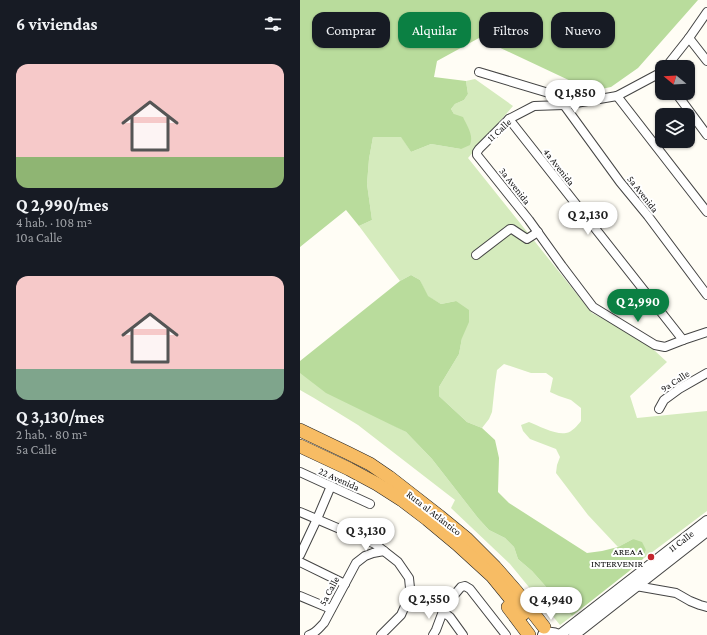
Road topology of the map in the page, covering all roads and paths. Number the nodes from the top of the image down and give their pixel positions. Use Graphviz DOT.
graph roads {
  1 [pos="707,12"];
  2 [pos="689,38"];
  3 [pos="672,60"];
  4 [pos="707,61"];
  5 [pos="479,72"];
  6 [pos="655,75"];
  7 [pos="617,96"];
  8 [pos="681,100"];
  9 [pos="564,105"];
  10 [pos="509,119"];
  11 [pos="707,135"];
  12 [pos="477,155"];
  13 [pos="707,212"];
  14 [pos="538,232"];
  15 [pos="476,255"];
  16 [pos="707,296"];
  17 [pos="707,332"];
  18 [pos="683,340"];
  19 [pos="707,373"];
  20 [pos="659,409"];
  21 [pos="300,430"];
  22 [pos="300,446"];
  23 [pos="300,472"];
  24 [pos="331,486"];
  25 [pos="370,504"];
  26 [pos="300,512"];
  27 [pos="317,519"];
  28 [pos="707,521"];
  29 [pos="707,531"];
  30 [pos="384,551"];
  31 [pos="300,555"];
  32 [pos="300,562"];
  33 [pos="634,582"];
  34 [pos="344,584"];
  35 [pos="300,597"];
  36 [pos="707,607"];
  37 [pos="331,609"];
  38 [pos="443,612"];
  39 [pos="546,633"];
  40 [pos="311,634"];
  41 [pos="381,635"];
  42 [pos="433,635"];
  43 [pos="463,635"];
  44 [pos="506,635"];
  45 [pos="574,635"];
  1 -- 2 [label="street, 11 Calle"];
  2 -- 3 [label="street, 11 Calle"];
  2 -- 4 [label="street"];
  5 -- 9 [label="street, 5a Avenida"];
  6 -- 7 [label="street, 11 Calle"];
  7 -- 9 [label="street, 11 Calle"];
  7 -- 13 [label="street"];
  8 -- 11 [label="street"];
  9 -- 10 [label="street, 11 Calle"];
  9 -- 16 [label="street, 5a Avenida"];
  10 -- 12 [label="street, 11 Calle"];
  10 -- 18 [label="street, 4a Avenida"];
  12 -- 14 [label="street, 3a Avenida"];
  14 -- 15 [label="street"];
  14 -- 18 [label="street, 3a Avenida"];
  17 -- 18 [label="street"];
  19 -- 20 [label="street, 9a Calle"];
  21 -- 39 [label="highway, Ruta al Atlántico"];
  22 -- 39 [label="highway, Ruta al Atlántico"];
  23 -- 24 [label="street, 22 Avenida"];
  24 -- 25 [label="street, 22 Avenida"];
  24 -- 27 [label="street"];
  26 -- 27 [label="street"];
  27 -- 30 [label="street"];
  27 -- 31 [label="street"];
  28 -- 33 [label="street, 11 Calle"];
  29 -- 33 [label="street, 11 Calle"];
  30 -- 34 [label="street, 5a Calle"];
  30 -- 41 [label="street"];
  32 -- 34 [label="street"];
  33 -- 36 [label="street"];
  33 -- 39 [label="street, 11 Calle"];
  33 -- 45 [label="street, 11 Calle"];
  34 -- 37 [label="street, 5a Calle"];
  35 -- 37 [label="street"];
  37 -- 40 [label="street, 5a Calle"];
  38 -- 42 [label="street"];
  38 -- 43 [label="street"];
  38 -- 44 [label="street"];
}
